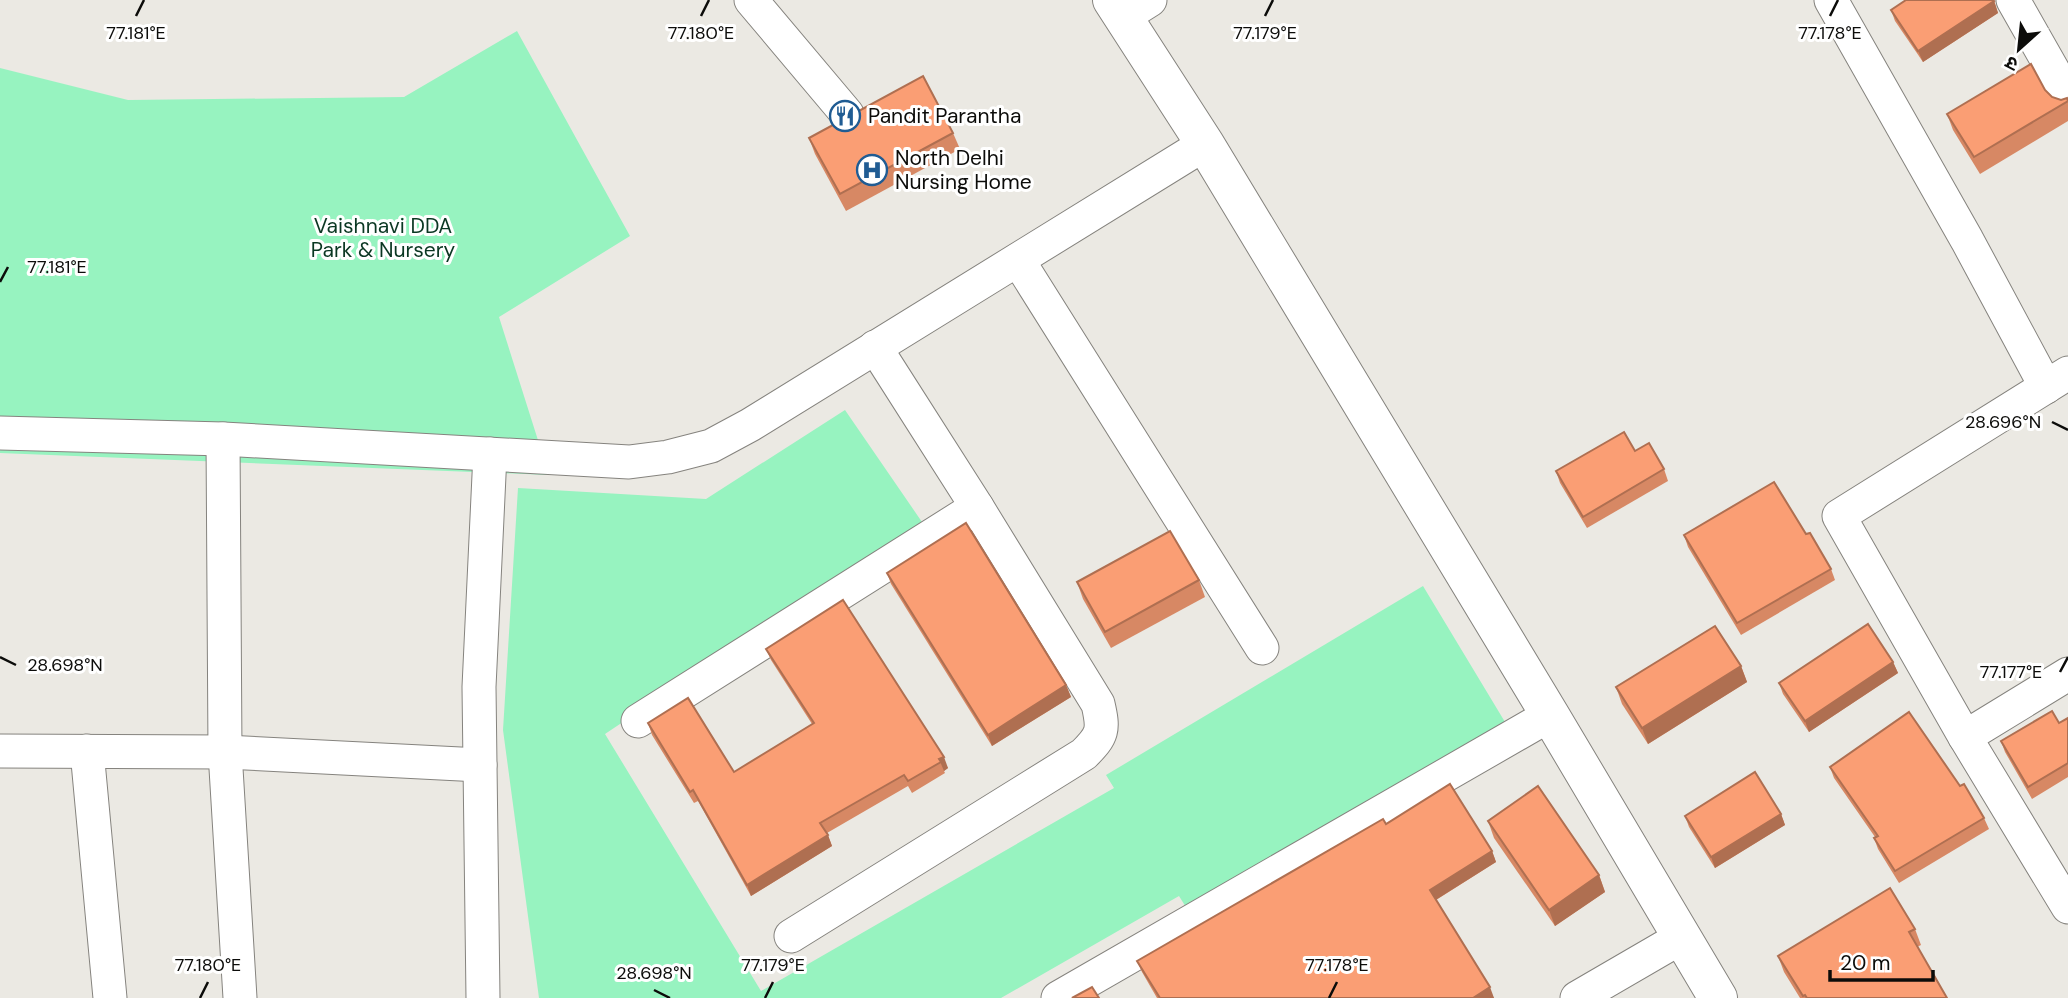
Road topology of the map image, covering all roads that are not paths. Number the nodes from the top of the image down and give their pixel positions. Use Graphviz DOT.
graph roads {
  1 [pos="751,0"];
  2 [pos="1831,0"];
  3 [pos="2013,0"];
  4 [pos="1128,6"];
  5 [pos="2068,97"];
  6 [pos="847,114"];
  7 [pos="1205,144"];
  8 [pos="1018,260"];
  9 [pos="875,347"];
  10 [pos="2057,380"];
  11 [pos="0,433"];
  12 [pos="223,439"];
  13 [pos="490,454"];
  14 [pos="977,507"];
  15 [pos="1262,648"];
  16 [pos="2068,674"];
  17 [pos="1550,715"];
  18 [pos="638,721"];
  19 [pos="1965,737"];
  20 [pos="0,751"];
  21 [pos="88,751"];
  22 [pos="225,752"];
  23 [pos="480,765"];
  24 [pos="2068,907"];
  25 [pos="791,936"];
  26 [pos="1682,937"];
  27 [pos="110,998"];
  28 [pos="240,998"];
  29 [pos="483,998"];
  30 [pos="1058,998"];
  31 [pos="1577,998"];
  32 [pos="1718,998"];
  1 -- 6 [label="street"];
  2 -- 10 [label="street"];
  3 -- 5 [label="street"];
  4 -- 7 [label="street"];
  7 -- 8 [label="street"];
  7 -- 17 [label="street"];
  8 -- 9 [label="street"];
  8 -- 15 [label="street"];
  9 -- 13 [label="street"];
  9 -- 14 [label="street"];
  10 -- 19 [label="street"];
  11 -- 12 [label="street"];
  12 -- 13 [label="street"];
  12 -- 22 [label="street"];
  13 -- 23 [label="street"];
  14 -- 18 [label="street"];
  14 -- 25 [label="street"];
  16 -- 19 [label="street"];
  17 -- 26 [label="street"];
  17 -- 30 [label="street"];
  19 -- 24 [label="street"];
  20 -- 21 [label="street"];
  21 -- 22 [label="street"];
  21 -- 27 [label="street"];
  22 -- 23 [label="street"];
  22 -- 28 [label="street"];
  23 -- 29 [label="street"];
  26 -- 31 [label="street"];
  26 -- 32 [label="street"];
}
